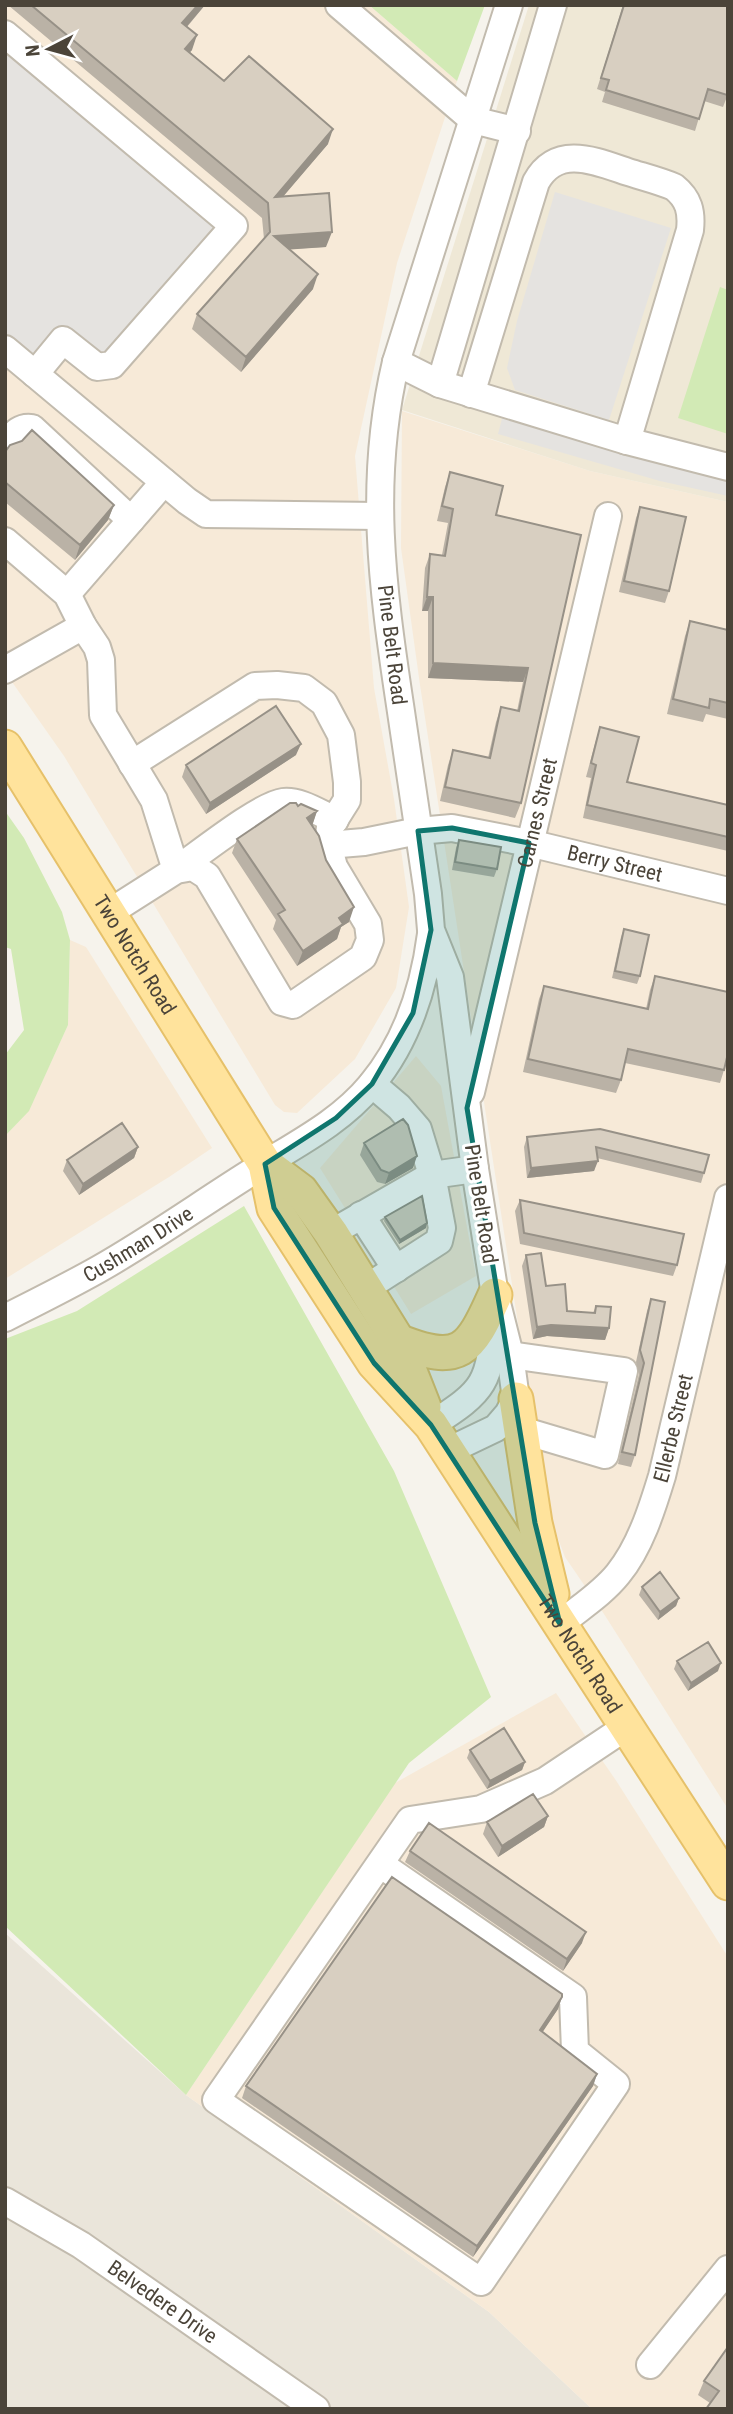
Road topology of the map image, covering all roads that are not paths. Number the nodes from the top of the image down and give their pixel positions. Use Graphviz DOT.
graph roads {
  1 [pos="340,5"];
  2 [pos="509,5"];
  3 [pos="553,5"];
  4 [pos="5,34"];
  5 [pos="473,120"];
  6 [pos="517,131"];
  7 [pos="7,353"];
  8 [pos="396,362"];
  9 [pos="35,374"];
  10 [pos="440,384"];
  11 [pos="471,394"];
  12 [pos="627,441"];
  13 [pos="5,445"];
  14 [pos="728,467"];
  15 [pos="164,482"];
  16 [pos="379,516"];
  17 [pos="608,516"];
  18 [pos="131,520"];
  19 [pos="5,541"];
  20 [pos="67,594"];
  21 [pos="83,626"];
  22 [pos="5,670"];
  23 [pos="5,747"];
  24 [pos="132,764"];
  25 [pos="418,831"];
  26 [pos="331,832"];
  27 [pos="529,843"];
  28 [pos="176,870"];
  29 [pos="728,891"];
  30 [pos="110,912"];
  31 [pos="431,930"];
  32 [pos="372,1084"];
  33 [pos="467,1108"];
  34 [pos="265,1164"];
  35 [pos="475,1169"];
  36 [pos="432,1175"];
  37 [pos="728,1198"];
  38 [pos="361,1216"];
  39 [pos="331,1233"];
  40 [pos="396,1269"];
  41 [pos="366,1288"];
  42 [pos="495,1295"];
  43 [pos="5,1318"];
  44 [pos="398,1341"];
  45 [pos="510,1355"];
  46 [pos="519,1415"];
  47 [pos="439,1438"];
  48 [pos="560,1624"];
  49 [pos="626,1727"];
  50 [pos="380,1864"];
  51 [pos="728,1883"];
  52 [pos="5,2201"];
  53 [pos="728,2269"];
  54 [pos="650,2364"];
  55 [pos="316,2409"];
  1 -- 5 [label="street"];
  2 -- 5 [label="street, Pine Belt Road"];
  3 -- 6 [label="street"];
  4 -- 9 [label="street"];
  5 -- 6 [label="street"];
  5 -- 8 [label="street, Pine Belt Road"];
  6 -- 10 [label="street"];
  7 -- 9 [label="street"];
  8 -- 10 [label="street"];
  8 -- 16 [label="street, Pine Belt Road"];
  9 -- 15 [label="street"];
  10 -- 11 [label="street"];
  11 -- 12 [label="street"];
  11 -- 12 [label="street"];
  12 -- 14 [label="street"];
  13 -- 18 [label="street"];
  15 -- 16 [label="street"];
  15 -- 18 [label="street"];
  16 -- 25 [label="street, Pine Belt Road"];
  17 -- 27 [label="street, Carnes Street"];
  18 -- 20 [label="street"];
  19 -- 20 [label="street"];
  20 -- 21 [label="street"];
  21 -- 22 [label="street"];
  21 -- 24 [label="street"];
  23 -- 30 [label="main road, Two Notch Road"];
  24 -- 26 [label="street"];
  24 -- 28 [label="street"];
  25 -- 26 [label="street, Berry Street"];
  25 -- 27 [label="street, Berry Street"];
  25 -- 31 [label="street, Pine Belt Road"];
  26 -- 28 [label="street"];
  26 -- 28 [label="street"];
  27 -- 29 [label="street, Berry Street"];
  27 -- 33 [label="street, Carnes Street"];
  28 -- 30 [label="street"];
  30 -- 34 [label="main road, Two Notch Road"];
  31 -- 32 [label="street, Cushman Drive"];
  31 -- 33 [label="street, Pine Belt Road"];
  32 -- 34 [label="street, Cushman Drive"];
  32 -- 36 [label="street"];
  33 -- 35 [label="street, Pine Belt Road"];
  34 -- 39 [label="main road, Two Notch Road"];
  34 -- 43 [label="street, Cushman Drive"];
  34 -- 47 [label="main road, Two Notch Road"];
  35 -- 36 [label="street"];
  35 -- 42 [label="street, Pine Belt Road"];
  36 -- 38 [label="street"];
  36 -- 40 [label="street"];
  37 -- 48 [label="street, Ellerbe Street"];
  38 -- 39 [label="street"];
  38 -- 40 [label="street"];
  39 -- 41 [label="main road, Two Notch Road"];
  40 -- 41 [label="street"];
  41 -- 44 [label="main road, Two Notch Road"];
  42 -- 44 [label="main road"];
  42 -- 45 [label="street, Pine Belt Road"];
  42 -- 47 [label="street, Pine Belt Road"];
  44 -- 47 [label="main road, Two Notch Road"];
  45 -- 46 [label="street, Pine Belt Road"];
  45 -- 46 [label="street"];
  46 -- 47 [label="street"];
  46 -- 48 [label="main road"];
  47 -- 48 [label="main road, Two Notch Road"];
  48 -- 49 [label="main road, Two Notch Road"];
  49 -- 50 [label="street"];
  49 -- 51 [label="main road, Two Notch Road"];
  50 -- 50 [label="street"];
  52 -- 55 [label="street, Belvedere Drive"];
  53 -- 54 [label="street"];
}
